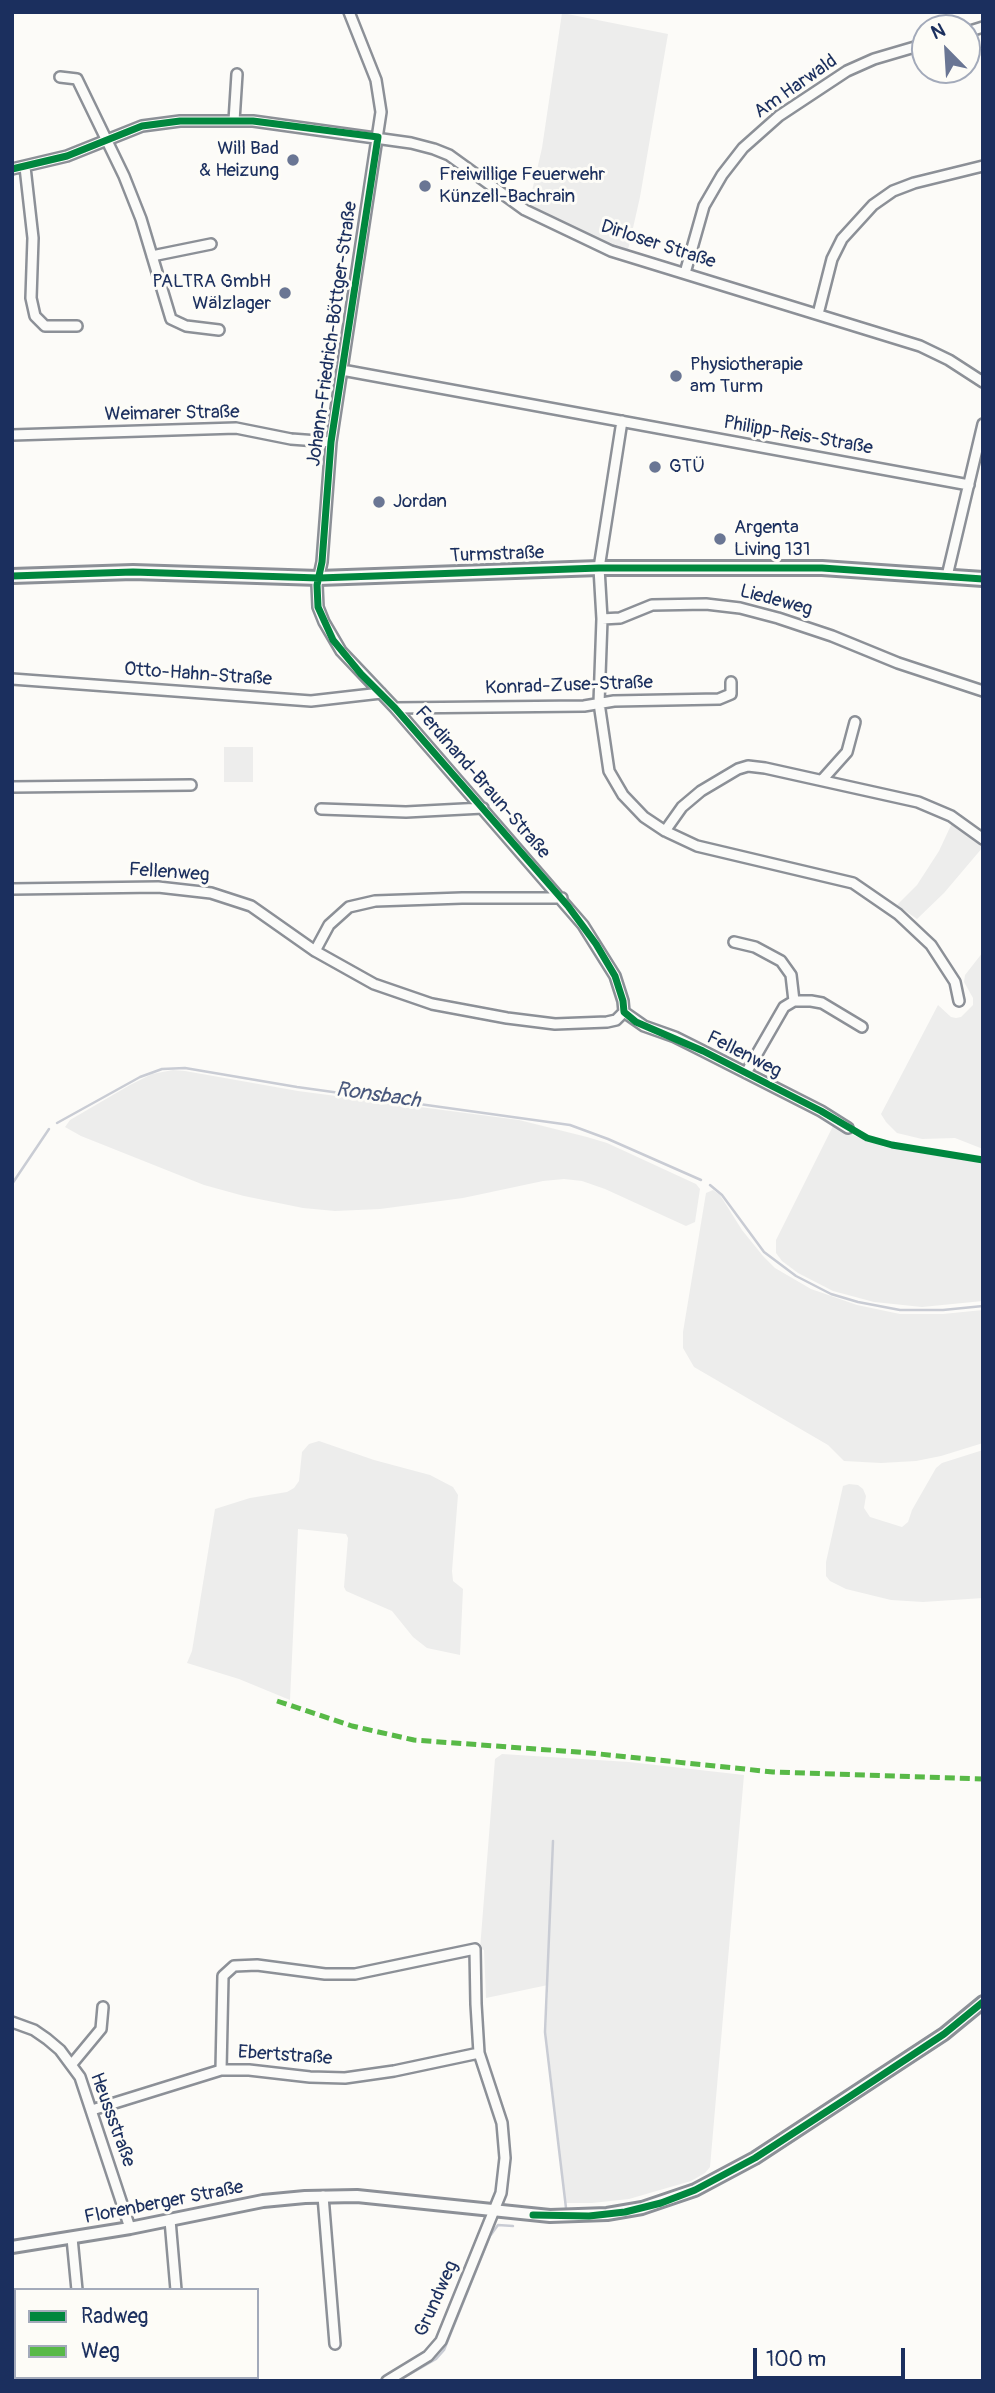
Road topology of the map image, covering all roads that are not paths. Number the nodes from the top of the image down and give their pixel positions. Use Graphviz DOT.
graph roads {
  1 [pos="349,12"];
  2 [pos="911,48"];
  3 [pos="237,74"];
  4 [pos="60,77"];
  5 [pos="234,121"];
  6 [pos="378,137"];
  7 [pos="107,140"];
  8 [pos="983,166"];
  9 [pos="25,167"];
  10 [pos="12,169"];
  11 [pos="211,244"];
  12 [pos="152,256"];
  13 [pos="685,273"];
  14 [pos="818,314"];
  15 [pos="77,326"];
  16 [pos="219,330"];
  17 [pos="342,370"];
  18 [pos="983,382"];
  19 [pos="622,421"];
  20 [pos="983,424"];
  21 [pos="12,435"];
  22 [pos="331,442"];
  23 [pos="969,485"];
  24 [pos="599,568"];
  25 [pos="12,576"];
  26 [pos="947,576"];
  27 [pos="319,578"];
  28 [pos="983,579"];
  29 [pos="603,619"];
  30 [pos="12,679"];
  31 [pos="731,682"];
  32 [pos="983,691"];
  33 [pos="381,693"];
  34 [pos="599,703"];
  35 [pos="395,708"];
  36 [pos="855,722"];
  37 [pos="822,780"];
  38 [pos="191,785"];
  39 [pos="12,787"];
  40 [pos="321,808"];
  41 [pos="483,808"];
  42 [pos="665,831"];
  43 [pos="983,839"];
  44 [pos="12,888"];
  45 [pos="562,898"];
  46 [pos="734,942"];
  47 [pos="315,951"];
  48 [pos="794,1001"];
  49 [pos="958,1001"];
  50 [pos="624,1012"];
  51 [pos="862,1027"];
  52 [pos="746,1073"];
  53 [pos="848,1128"];
  54 [pos="983,2002"];
  55 [pos="103,2007"];
  56 [pos="12,2022"];
  57 [pos="480,2053"];
  58 [pos="72,2064"];
  59 [pos="221,2070"];
  60 [pos="92,2110"];
  61 [pos="323,2196"];
  62 [pos="494,2210"];
  63 [pos="170,2220"];
  64 [pos="130,2228"];
  65 [pos="72,2238"];
  66 [pos="12,2247"];
  67 [pos="77,2288"];
  68 [pos="176,2288"];
  69 [pos="12,2344"];
  70 [pos="335,2344"];
  71 [pos="14,2362"];
  72 [pos="387,2381"];
  1 -- 6 [label="street"];
  2 -- 13 [label="street, Am Harwald"];
  3 -- 5 [label="street"];
  4 -- 7 [label="street"];
  5 -- 6 [label="street, Dirloser Straße"];
  5 -- 7 [label="street, Dirloser Straße"];
  6 -- 13 [label="street, Dirloser Straße"];
  6 -- 17 [label="street, Johann-Friedrich-Böttger-Straße"];
  7 -- 9 [label="street, Dirloser Straße"];
  7 -- 12 [label="street"];
  8 -- 14 [label="street"];
  9 -- 10 [label="street, Dirloser Straße"];
  9 -- 15 [label="street"];
  11 -- 12 [label="street"];
  12 -- 16 [label="street"];
  13 -- 14 [label="street, Dirloser Straße"];
  14 -- 18 [label="street, Dirloser Straße"];
  17 -- 19 [label="street, Philipp-Reis-Straße"];
  17 -- 22 [label="street, Johann-Friedrich-Böttger-Straße"];
  19 -- 23 [label="street, Philipp-Reis-Straße"];
  19 -- 24 [label="street"];
  20 -- 23 [label="street"];
  21 -- 22 [label="street, Weimarer Straße"];
  22 -- 27 [label="street, Johann-Friedrich-Böttger-Straße"];
  23 -- 26 [label="street"];
  24 -- 26 [label="main road, Turmstraße"];
  24 -- 27 [label="main road, Turmstraße"];
  24 -- 29 [label="street"];
  25 -- 27 [label="main road, Turmstraße"];
  26 -- 28 [label="main road, Turmstraße"];
  27 -- 33 [label="street, Ferdinand-Braun-Straße"];
  29 -- 32 [label="street, Liedeweg"];
  29 -- 34 [label="street"];
  30 -- 33 [label="street, Otto-Hahn-Straße"];
  31 -- 34 [label="street, Konrad-Zuse-Straße"];
  33 -- 35 [label="street, Ferdinand-Braun-Straße"];
  34 -- 35 [label="street, Konrad-Zuse-Straße"];
  34 -- 42 [label="street"];
  35 -- 41 [label="street, Ferdinand-Braun-Straße"];
  36 -- 37 [label="street"];
  37 -- 42 [label="street"];
  37 -- 43 [label="street"];
  38 -- 39 [label="street"];
  40 -- 41 [label="street"];
  41 -- 45 [label="street, Ferdinand-Braun-Straße"];
  42 -- 49 [label="street"];
  44 -- 47 [label="street, Fellenweg"];
  45 -- 47 [label="street"];
  45 -- 50 [label="street, Ferdinand-Braun-Straße"];
  46 -- 48 [label="street"];
  47 -- 50 [label="street, Fellenweg"];
  48 -- 51 [label="street"];
  48 -- 52 [label="street"];
  50 -- 52 [label="street, Fellenweg"];
  52 -- 53 [label="street, Fellenweg"];
  54 -- 62 [label="street, Florenberger Straße"];
  55 -- 58 [label="street, Heussstraße"];
  56 -- 58 [label="street, Heussstraße"];
  57 -- 59 [label="street, Ebertstraße"];
  57 -- 59 [label="street, Grundweg"];
  57 -- 62 [label="street, Grundweg"];
  58 -- 60 [label="street, Heussstraße"];
  59 -- 60 [label="street, Ebertstraße"];
  60 -- 64 [label="street, Heussstraße"];
  61 -- 62 [label="street, Florenberger Straße"];
  61 -- 63 [label="street, Florenberger Straße"];
  61 -- 70 [label="street"];
  62 -- 72 [label="street, Grundweg"];
  63 -- 64 [label="street, Florenberger Straße"];
  63 -- 68 [label="street"];
  64 -- 65 [label="street, Florenberger Straße"];
  65 -- 66 [label="street, Florenberger Straße"];
  65 -- 67 [label="street"];
  69 -- 71 [label="street"];
}
